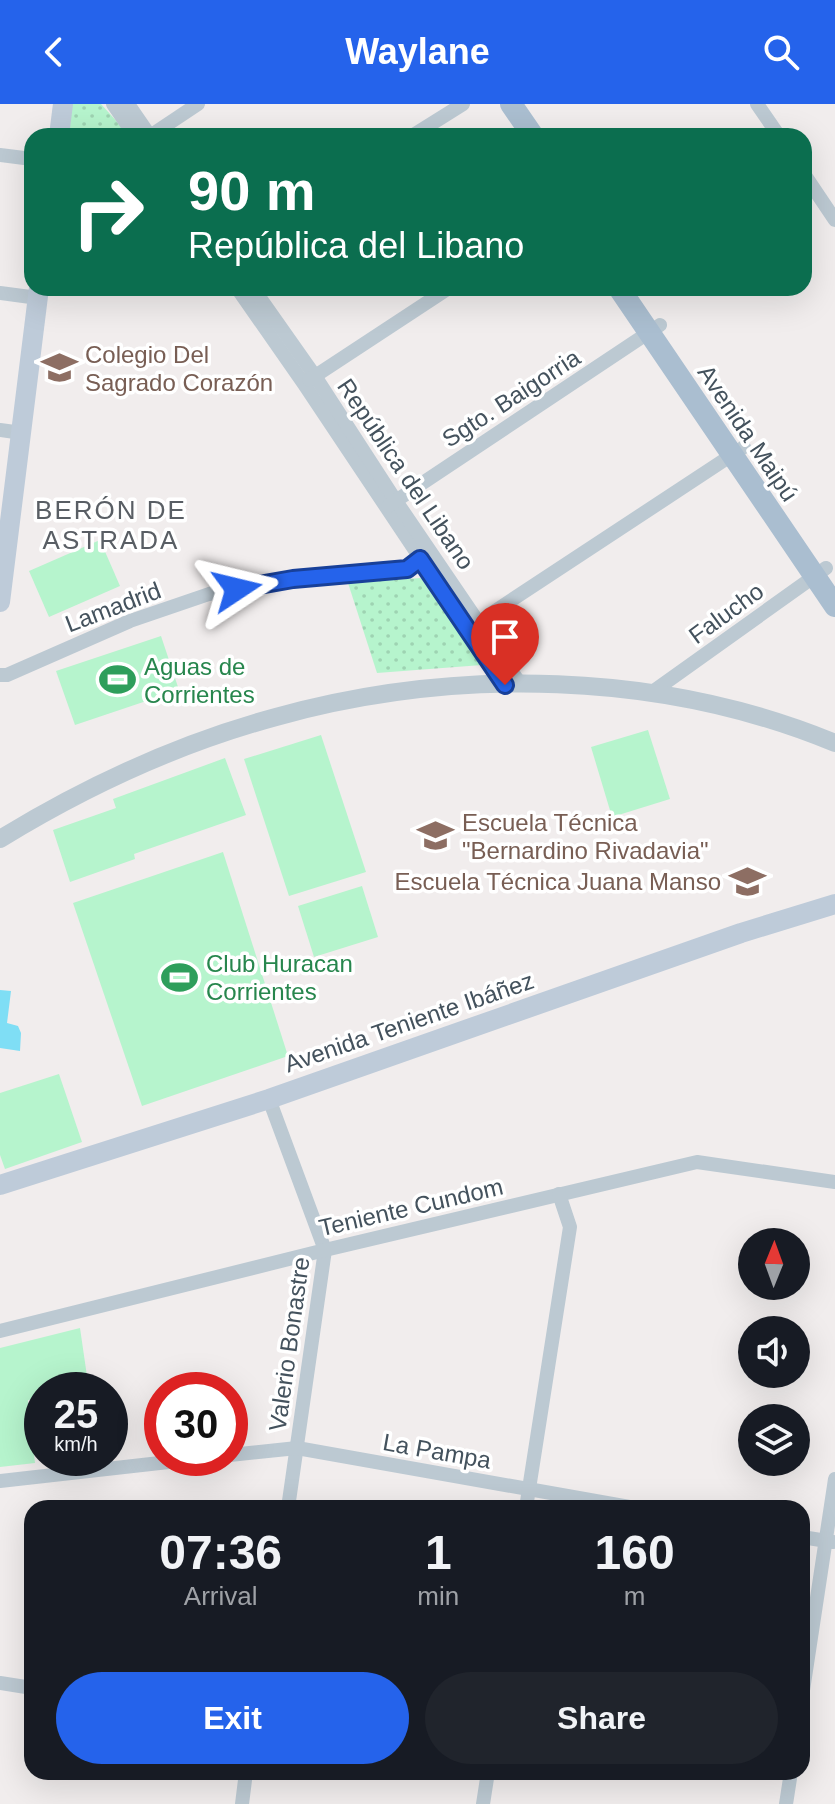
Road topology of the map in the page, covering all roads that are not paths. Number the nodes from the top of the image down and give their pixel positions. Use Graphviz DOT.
graph roads {
  1 [pos="63,104"];
  2 [pos="113,104"];
  3 [pos="128,104"];
  4 [pos="198,104"];
  5 [pos="463,104"];
  6 [pos="494,104"];
  7 [pos="511,104"];
  8 [pos="757,104"];
  9 [pos="60,128"];
  10 [pos="130,128"];
  11 [pos="144,128"];
  12 [pos="162,128"];
  13 [pos="425,128"];
  14 [pos="510,128"];
  15 [pos="528,128"];
  16 [pos="774,128"];
  17 [pos="0,155"];
  18 [pos="24,158"];
  19 [pos="812,186"];
  20 [pos="835,220"];
  21 [pos="0,293"];
  22 [pos="24,293"];
  23 [pos="39,296"];
  24 [pos="243,296"];
  25 [pos="258,296"];
  26 [pos="437,296"];
  27 [pos="626,296"];
  28 [pos="640,296"];
  29 [pos="655,329"];
  30 [pos="310,380"];
  31 [pos="0,430"];
  32 [pos="22,433"];
  33 [pos="738,452"];
  34 [pos="391,504"];
  35 [pos="3,552"];
  36 [pos="425,555"];
  37 [pos="825,575"];
  38 [pos="0,602"];
  39 [pos="835,606"];
  40 [pos="475,628"];
  41 [pos="0,675"];
  42 [pos="513,685"];
  43 [pos="651,693"];
  44 [pos="835,743"];
  45 [pos="0,839"];
  46 [pos="835,904"];
  47 [pos="269,1099"];
  48 [pos="835,1182"];
  49 [pos="0,1185"];
  50 [pos="559,1194"];
  51 [pos="325,1250"];
  52 [pos="0,1331"];
  53 [pos="297,1448"];
  54 [pos="248,1453"];
  55 [pos="144,1465"];
  56 [pos="835,1479"];
  57 [pos="0,1481"];
  58 [pos="529,1490"];
  59 [pos="289,1500"];
  60 [pos="527,1500"];
  61 [pos="588,1500"];
  62 [pos="810,1538"];
  63 [pos="830,1541"];
  64 [pos="810,1652"];
  65 [pos="0,1683"];
  66 [pos="24,1687"];
  67 [pos="245,1780"];
  68 [pos="487,1780"];
  69 [pos="790,1780"];
  70 [pos="242,1804"];
  71 [pos="483,1804"];
  72 [pos="786,1804"];
  1 -- 9 [label="main road"];
  2 -- 10 [label="street"];
  3 -- 11 [label="street"];
  4 -- 12 [label="street"];
  5 -- 13 [label="street"];
  6 -- 14 [label="main road"];
  7 -- 15 [label="main road"];
  8 -- 16 [label="street"];
  17 -- 18 [label="street"];
  19 -- 20 [label="street"];
  21 -- 22 [label="street"];
  23 -- 32 [label="main road"];
  24 -- 30 [label="street, República del Libano"];
  25 -- 30 [label="street, República del Libano"];
  26 -- 30 [label="street"];
  27 -- 29 [label="main road, Avenida Maipú"];
  28 -- 29 [label="main road, Avenida Maipú"];
  29 -- 33 [label="main road, Avenida Maipú"];
  29 -- 34 [label="street, Sgto. Baigorria"];
  30 -- 34 [label="street, República del Libano"];
  31 -- 32 [label="street"];
  32 -- 35 [label="main road"];
  33 -- 37 [label="main road, Avenida Maipú"];
  33 -- 40 [label="street"];
  34 -- 36 [label="street, República del Libano"];
  35 -- 38 [label="main road"];
  36 -- 40 [label="street, República del Libano"];
  36 -- 41 [label="street, Lamadrid"];
  37 -- 39 [label="main road, Avenida Maipú"];
  37 -- 43 [label="street, Falucho"];
  40 -- 42 [label="street, República del Libano"];
  42 -- 43 [label="street"];
  42 -- 45 [label="street"];
  43 -- 44 [label="street"];
  46 -- 47 [label="main road, Avenida Teniente Ibáñez"];
  47 -- 49 [label="main road, Avenida Teniente Ibáñez"];
  47 -- 51 [label="street, Valerio Bonastre"];
  48 -- 50 [label="street, Teniente Cundom"];
  50 -- 51 [label="street, Teniente Cundom"];
  50 -- 58 [label="street"];
  51 -- 52 [label="street, Teniente Cundom"];
  51 -- 53 [label="street, Valerio Bonastre"];
  53 -- 54 [label="street, La Pampa"];
  53 -- 58 [label="street, La Pampa"];
  53 -- 59 [label="street, Valerio Bonastre"];
  55 -- 57 [label="street"];
  56 -- 63 [label="street"];
  58 -- 60 [label="street"];
  58 -- 61 [label="street, La Pampa"];
  62 -- 63 [label="street"];
  63 -- 64 [label="street"];
  65 -- 66 [label="street"];
  67 -- 70 [label="street"];
  68 -- 71 [label="street"];
  69 -- 72 [label="street"];
}
